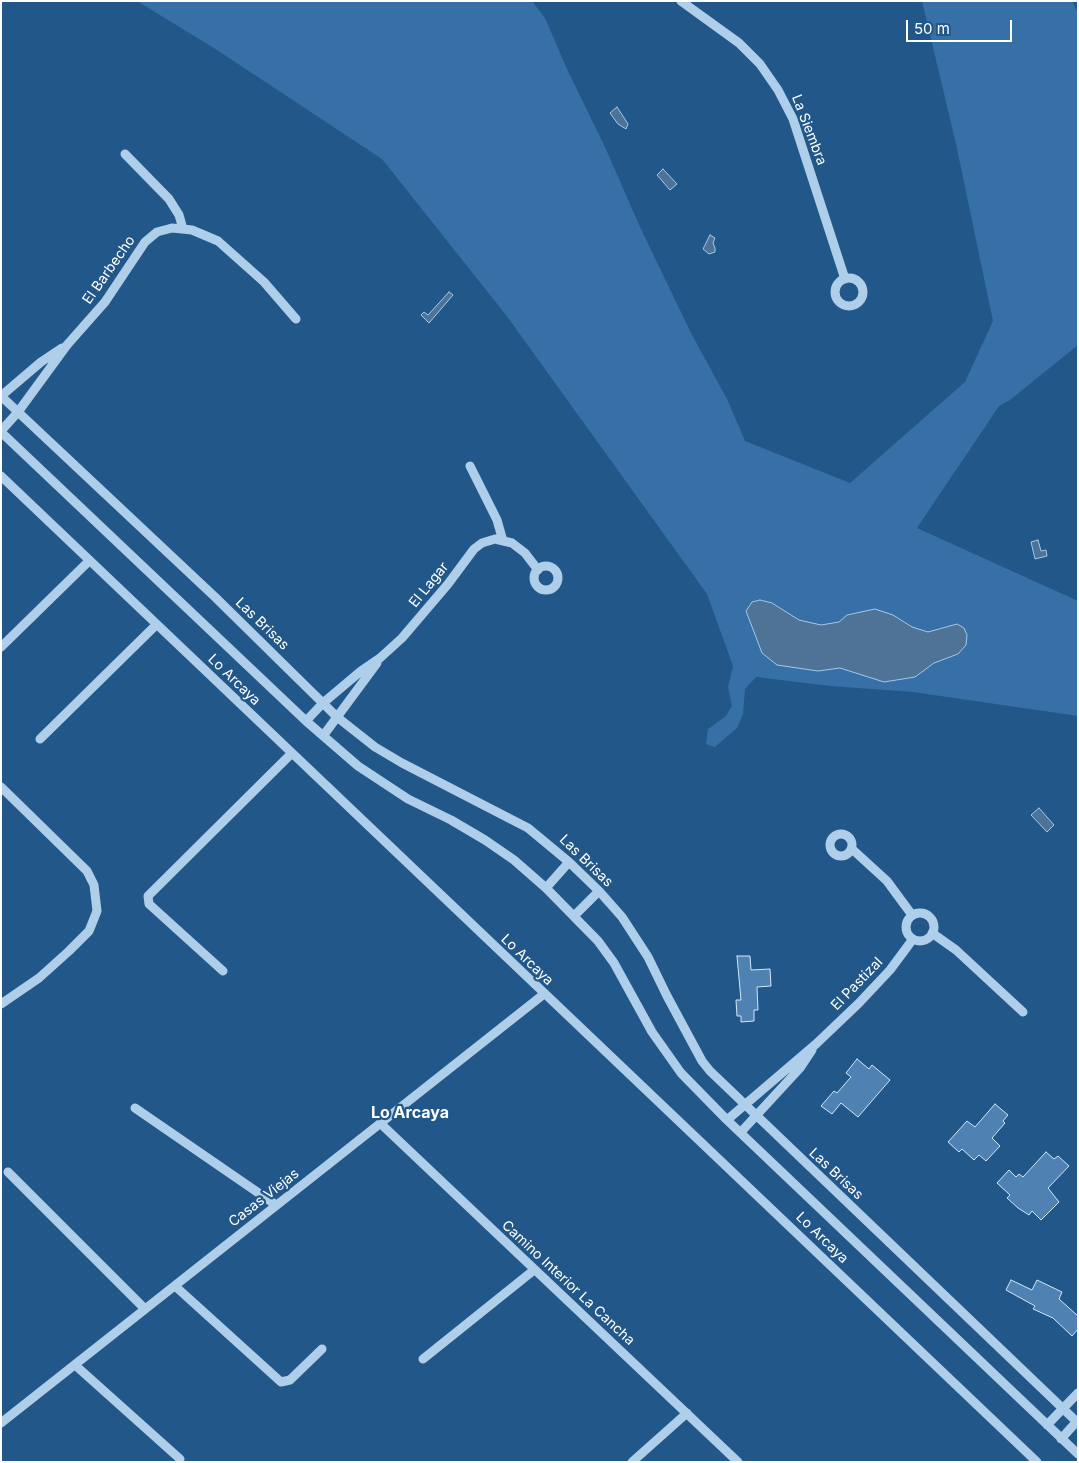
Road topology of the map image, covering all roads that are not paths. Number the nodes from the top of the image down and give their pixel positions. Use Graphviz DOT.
graph roads {
  1 [pos="681,1"];
  2 [pos="125,154"];
  3 [pos="183,229"];
  4 [pos="845,279"];
  5 [pos="296,319"];
  6 [pos="67,345"];
  7 [pos="1,396"];
  8 [pos="18,412"];
  9 [pos="1,431"];
  10 [pos="470,466"];
  11 [pos="1,476"];
  12 [pos="503,541"];
  13 [pos="90,561"];
  14 [pos="538,570"];
  15 [pos="156,625"];
  16 [pos="1,647"];
  17 [pos="380,658"];
  18 [pos="323,703"];
  19 [pos="337,717"];
  20 [pos="306,721"];
  21 [pos="322,736"];
  22 [pos="40,738"];
  23 [pos="292,754"];
  24 [pos="1,787"];
  25 [pos="852,849"];
  26 [pos="569,862"];
  27 [pos="546,888"];
  28 [pos="599,891"];
  29 [pos="575,915"];
  30 [pos="912,915"];
  31 [pos="932,933"];
  32 [pos="913,939"];
  33 [pos="223,971"];
  34 [pos="544,994"];
  35 [pos="1,1004"];
  36 [pos="1024,1012"];
  37 [pos="816,1044"];
  38 [pos="742,1104"];
  39 [pos="135,1108"];
  40 [pos="756,1118"];
  41 [pos="727,1120"];
  42 [pos="380,1123"];
  43 [pos="741,1132"];
  44 [pos="8,1172"];
  45 [pos="276,1205"];
  46 [pos="534,1270"];
  47 [pos="174,1286"];
  48 [pos="144,1310"];
  49 [pos="322,1349"];
  50 [pos="423,1359"];
  51 [pos="75,1365"];
  52 [pos="1078,1393"];
  53 [pos="1063,1409"];
  54 [pos="687,1413"];
  55 [pos="1077,1422"];
  56 [pos="1,1424"];
  57 [pos="1047,1425"];
  58 [pos="1062,1439"];
  59 [pos="1078,1454"];
  60 [pos="180,1459"];
  61 [pos="632,1462"];
  62 [pos="738,1462"];
  63 [pos="1037,1462"];
  1 -- 4 [label="street, La Siembra"];
  2 -- 3 [label="street"];
  3 -- 5 [label="street, El Barbecho"];
  3 -- 6 [label="street, El Barbecho"];
  6 -- 7 [label="street, El Barbecho"];
  6 -- 8 [label="street, El Barbecho"];
  7 -- 8 [label="street, Las Brisas"];
  8 -- 9 [label="street, El Barbecho"];
  8 -- 18 [label="street, Las Brisas"];
  9 -- 20 [label="street"];
  10 -- 12 [label="street"];
  11 -- 13 [label="street, Lo Arcaya"];
  12 -- 14 [label="street"];
  12 -- 17 [label="street, El Lagar"];
  13 -- 15 [label="street, Lo Arcaya"];
  13 -- 16 [label="street"];
  15 -- 22 [label="street"];
  15 -- 23 [label="street, Lo Arcaya"];
  17 -- 18 [label="street"];
  17 -- 19 [label="street"];
  18 -- 19 [label="street, Las Brisas"];
  18 -- 20 [label="street"];
  19 -- 21 [label="street"];
  19 -- 26 [label="street, Las Brisas"];
  20 -- 21 [label="street"];
  21 -- 27 [label="street"];
  23 -- 33 [label="street"];
  23 -- 34 [label="street, Lo Arcaya"];
  24 -- 35 [label="street"];
  25 -- 30 [label="street"];
  26 -- 27 [label="street"];
  26 -- 28 [label="street, Las Brisas"];
  27 -- 29 [label="street"];
  28 -- 29 [label="street"];
  28 -- 38 [label="street, Las Brisas"];
  29 -- 41 [label="street"];
  30 -- 31 [label="street"];
  30 -- 32 [label="street"];
  31 -- 32 [label="street"];
  31 -- 36 [label="street"];
  32 -- 37 [label="street, El Pastizal"];
  34 -- 42 [label="street, Casas Viejas"];
  34 -- 63 [label="street, Lo Arcaya"];
  37 -- 38 [label="street"];
  37 -- 40 [label="street"];
  38 -- 40 [label="street, Las Brisas"];
  38 -- 41 [label="street"];
  39 -- 45 [label="street"];
  40 -- 43 [label="street"];
  40 -- 53 [label="street, Las Brisas"];
  41 -- 43 [label="street"];
  42 -- 45 [label="street, Casas Viejas"];
  42 -- 46 [label="street, Camino Interior La Cancha"];
  43 -- 57 [label="street"];
  44 -- 48 [label="street"];
  45 -- 47 [label="street, Casas Viejas"];
  46 -- 50 [label="street"];
  46 -- 54 [label="street, Camino Interior La Cancha"];
  47 -- 48 [label="street, Casas Viejas"];
  47 -- 49 [label="street"];
  48 -- 51 [label="street, Casas Viejas"];
  51 -- 56 [label="street, Casas Viejas"];
  51 -- 60 [label="street"];
  52 -- 53 [label="street"];
  53 -- 55 [label="street, Las Brisas"];
  53 -- 57 [label="street"];
  54 -- 61 [label="street"];
  54 -- 62 [label="street, Camino Interior La Cancha"];
  55 -- 58 [label="street"];
  57 -- 58 [label="street"];
  58 -- 59 [label="street"];
}
